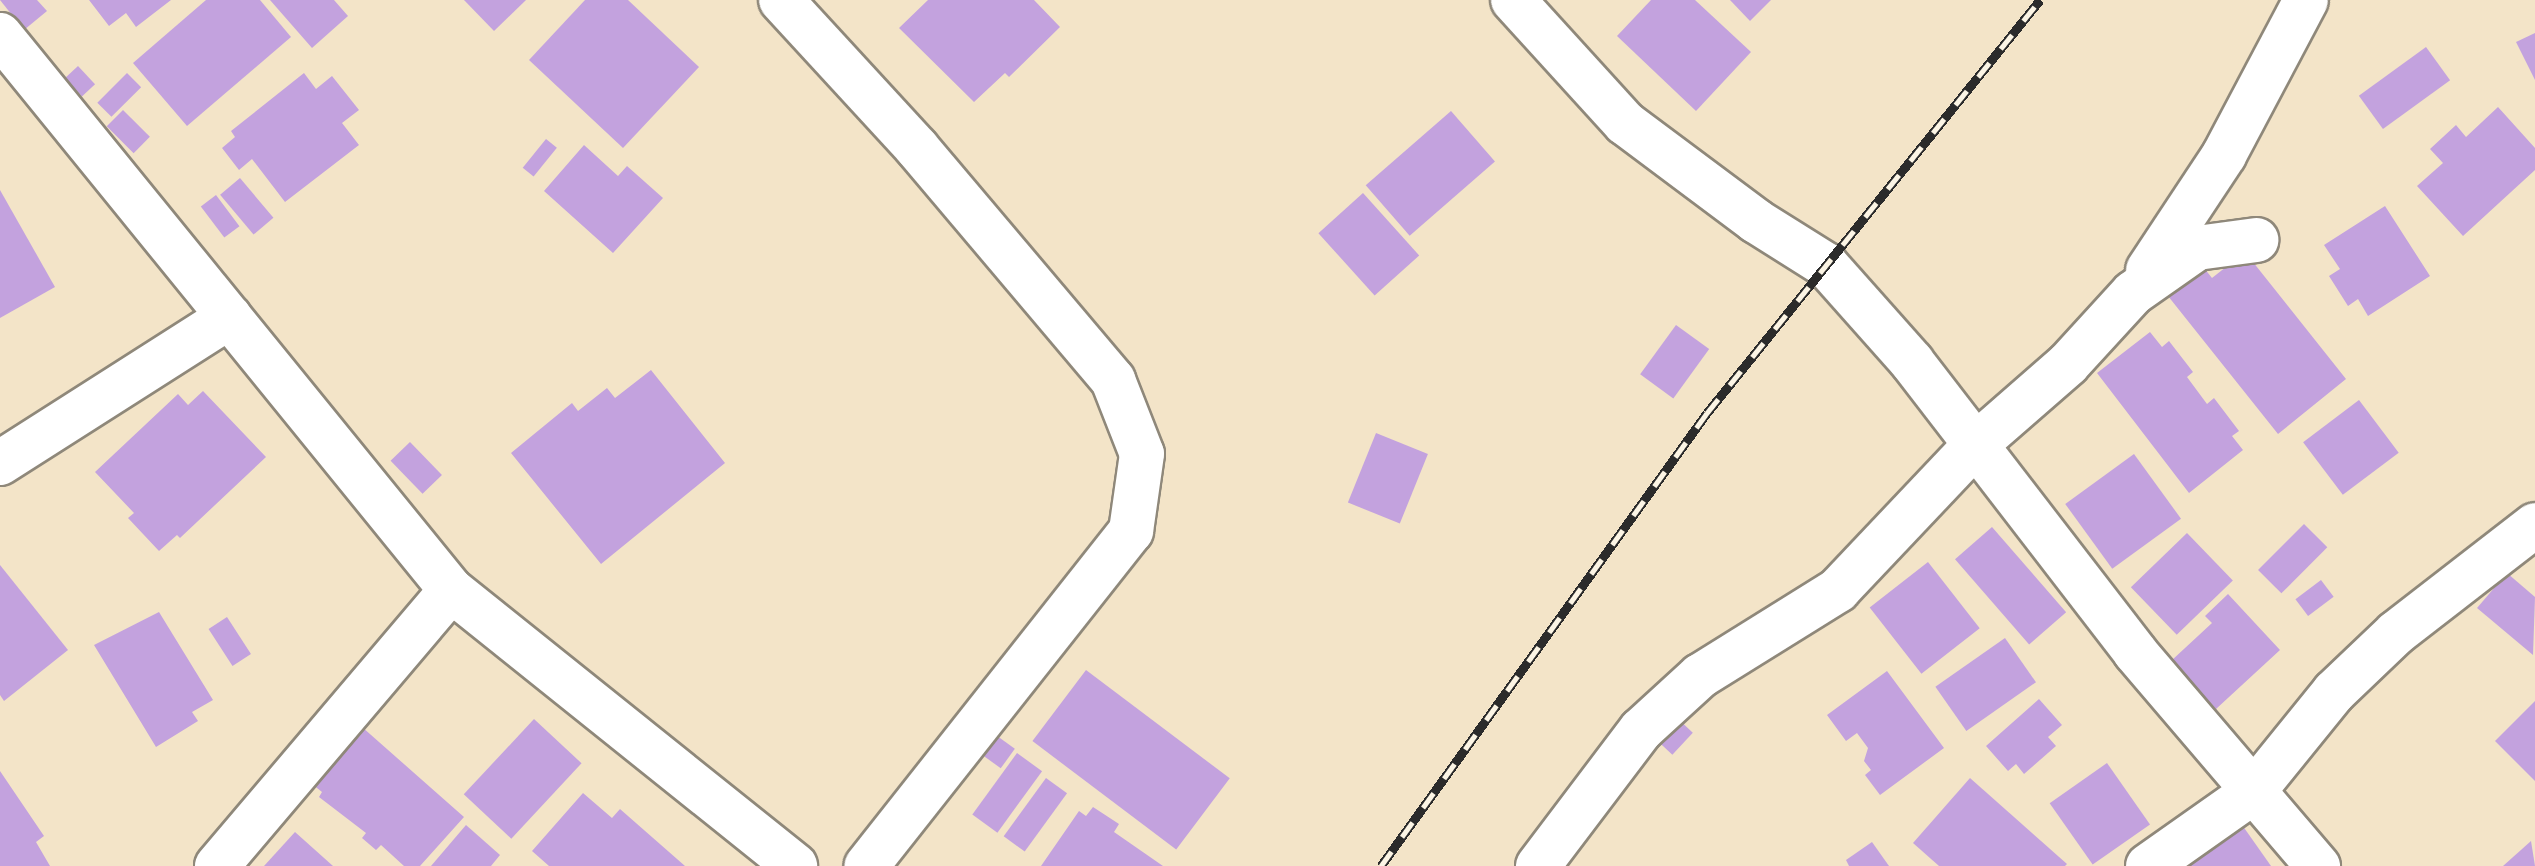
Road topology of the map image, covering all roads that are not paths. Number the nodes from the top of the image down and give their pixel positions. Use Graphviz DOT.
graph roads {
  1 [pos="781,0"];
  2 [pos="1513,0"];
  3 [pos="2306,0"];
  4 [pos="0,35"];
  5 [pos="2256,240"];
  6 [pos="2133,293"];
  7 [pos="229,317"];
  8 [pos="1973,447"];
  9 [pos="0,463"];
  10 [pos="2535,525"];
  11 [pos="451,590"];
  12 [pos="2253,792"];
  13 [pos="1561,858"];
  14 [pos="217,866"];
  15 [pos="795,866"];
  16 [pos="866,866"];
  17 [pos="2148,866"];
  18 [pos="2318,866"];
  1 -- 16 [label="street"];
  2 -- 8 [label="street"];
  3 -- 6 [label="street"];
  4 -- 7 [label="street"];
  5 -- 6 [label="street"];
  6 -- 8 [label="street"];
  7 -- 9 [label="street"];
  7 -- 11 [label="street"];
  8 -- 12 [label="street"];
  8 -- 13 [label="street"];
  10 -- 12 [label="street"];
  11 -- 14 [label="street"];
  11 -- 15 [label="street"];
  12 -- 17 [label="street"];
  12 -- 18 [label="street"];
}
